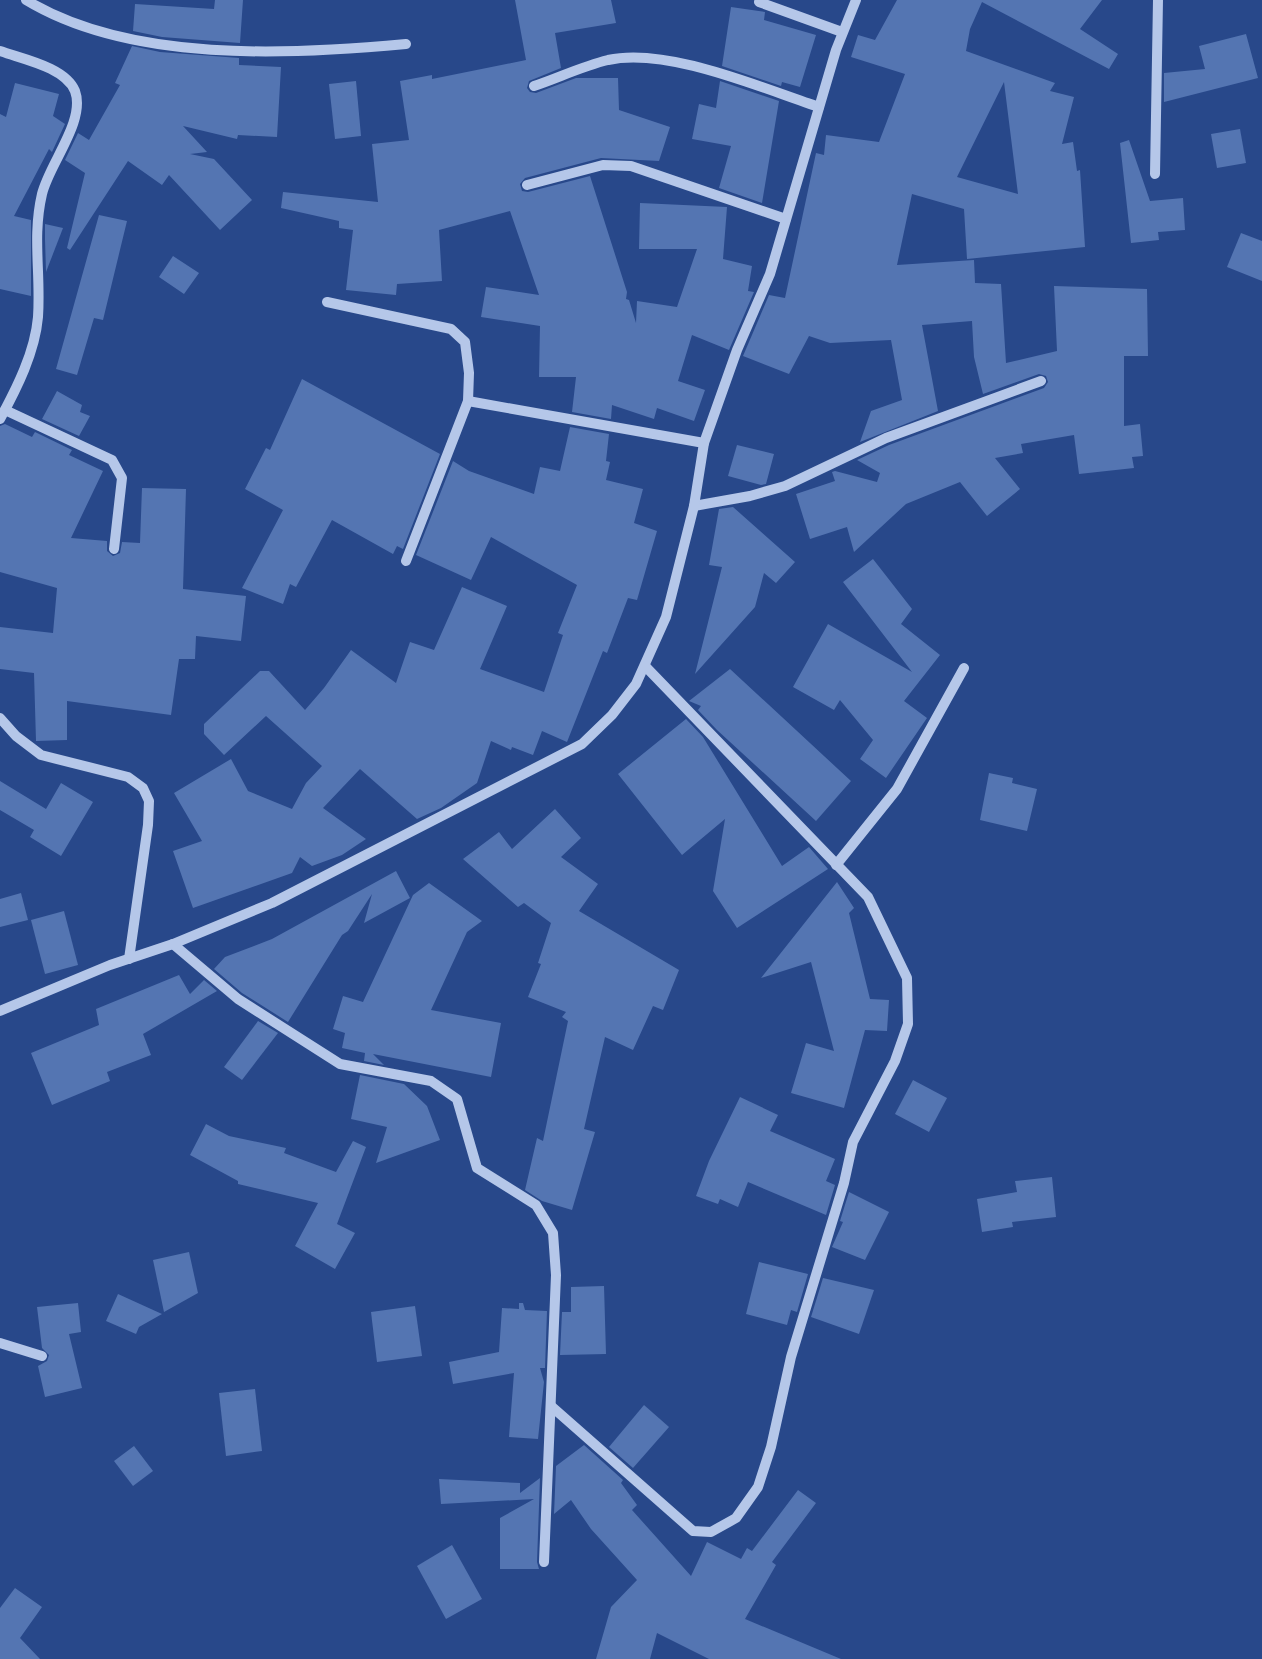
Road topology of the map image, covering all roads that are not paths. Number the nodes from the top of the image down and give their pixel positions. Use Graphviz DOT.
graph roads {
  1 [pos="26,0"];
  2 [pos="856,0"];
  3 [pos="1158,0"];
  4 [pos="759,2"];
  5 [pos="842,32"];
  6 [pos="406,44"];
  7 [pos="0,51"];
  8 [pos="534,86"];
  9 [pos="819,107"];
  10 [pos="1155,174"];
  11 [pos="527,185"];
  12 [pos="786,219"];
  13 [pos="327,302"];
  14 [pos="1041,381"];
  15 [pos="468,401"];
  16 [pos="2,415"];
  17 [pos="704,443"];
  18 [pos="694,506"];
  19 [pos="114,549"];
  20 [pos="406,561"];
  21 [pos="645,666"];
  22 [pos="964,668"];
  23 [pos="0,718"];
  24 [pos="836,864"];
  25 [pos="173,944"];
  26 [pos="129,959"];
  27 [pos="0,1011"];
  28 [pos="0,1342"];
  29 [pos="42,1356"];
  30 [pos="551,1406"];
  31 [pos="544,1562"];
  1 -- 6 [label="street"];
  2 -- 5 [label="street"];
  3 -- 10 [label="street"];
  4 -- 5 [label="street"];
  5 -- 9 [label="street"];
  7 -- 16 [label="street"];
  8 -- 9 [label="street"];
  9 -- 12 [label="street"];
  11 -- 12 [label="street"];
  12 -- 17 [label="street"];
  13 -- 15 [label="street"];
  14 -- 18 [label="street"];
  15 -- 17 [label="street"];
  15 -- 20 [label="street"];
  16 -- 19 [label="street"];
  17 -- 18 [label="street"];
  18 -- 21 [label="street"];
  21 -- 24 [label="street"];
  21 -- 25 [label="street"];
  22 -- 24 [label="street"];
  23 -- 26 [label="street"];
  24 -- 30 [label="street"];
  25 -- 26 [label="street"];
  25 -- 30 [label="street"];
  26 -- 27 [label="street"];
  28 -- 29 [label="street"];
  30 -- 31 [label="street"];
}
